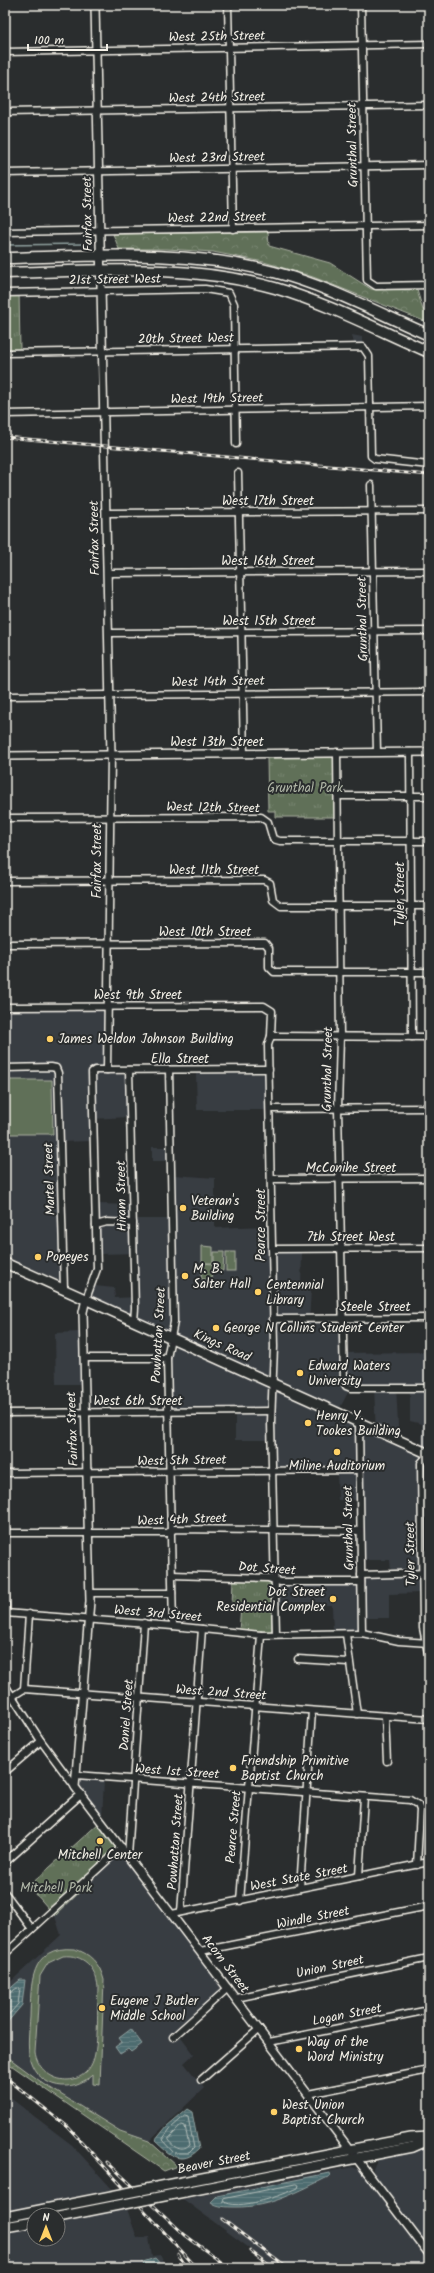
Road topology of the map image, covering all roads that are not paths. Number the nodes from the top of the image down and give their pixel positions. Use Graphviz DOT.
graph roads {
  1 [pos="95,5"];
  2 [pos="228,5"];
  3 [pos="361,5"];
  4 [pos="429,44"];
  5 [pos="362,46"];
  6 [pos="229,48"];
  7 [pos="96,50"];
  8 [pos="5,52"];
  9 [pos="429,105"];
  10 [pos="363,106"];
  11 [pos="230,108"];
  12 [pos="98,111"];
  13 [pos="5,112"];
  14 [pos="429,165"];
  15 [pos="364,166"];
  16 [pos="232,169"];
  17 [pos="99,171"];
  18 [pos="5,173"];
  19 [pos="429,225"];
  20 [pos="365,227"];
  21 [pos="233,229"];
  22 [pos="100,231"];
  23 [pos="5,232"];
  24 [pos="101,256"];
  25 [pos="5,258"];
  26 [pos="101,271"];
  27 [pos="5,273"];
  28 [pos="429,285"];
  29 [pos="101,292"];
  30 [pos="5,293"];
  31 [pos="429,335"];
  32 [pos="236,349"];
  33 [pos="103,351"];
  34 [pos="429,352"];
  35 [pos="5,353"];
  36 [pos="429,406"];
  37 [pos="370,407"];
  38 [pos="237,409"];
  39 [pos="104,411"];
  40 [pos="5,414"];
  41 [pos="236,444"];
  42 [pos="429,465"];
  43 [pos="238,473"];
  44 [pos="371,486"];
  45 [pos="372,511"];
  46 [pos="429,511"];
  47 [pos="239,512"];
  48 [pos="106,513"];
  49 [pos="429,571"];
  50 [pos="240,572"];
  51 [pos="373,572"];
  52 [pos="108,573"];
  53 [pos="374,632"];
  54 [pos="429,632"];
  55 [pos="109,633"];
  56 [pos="242,633"];
  57 [pos="376,692"];
  58 [pos="429,692"];
  59 [pos="243,693"];
  60 [pos="110,694"];
  61 [pos="7,696"];
  62 [pos="337,752"];
  63 [pos="377,752"];
  64 [pos="410,752"];
  65 [pos="429,752"];
  66 [pos="244,754"];
  67 [pos="111,755"];
  68 [pos="5,756"];
  69 [pos="338,796"];
  70 [pos="410,796"];
  71 [pos="429,796"];
  72 [pos="5,818"];
  73 [pos="110,818"];
  74 [pos="338,841"];
  75 [pos="411,841"];
  76 [pos="429,841"];
  77 [pos="5,881"];
  78 [pos="109,881"];
  79 [pos="338,906"];
  80 [pos="411,906"];
  81 [pos="429,906"];
  82 [pos="108,943"];
  83 [pos="5,944"];
  84 [pos="339,972"];
  85 [pos="412,972"];
  86 [pos="429,972"];
  87 [pos="108,1006"];
  88 [pos="5,1007"];
  89 [pos="270,1008"];
  90 [pos="271,1036"];
  91 [pos="340,1037"];
  92 [pos="412,1037"];
  93 [pos="429,1037"];
  94 [pos="5,1068"];
  95 [pos="269,1069"];
  96 [pos="107,1070"];
  97 [pos="129,1070"];
  98 [pos="169,1070"];
  99 [pos="92,1072"];
  100 [pos="429,1108"];
  101 [pos="338,1109"];
  102 [pos="270,1110"];
  103 [pos="429,1178"];
  104 [pos="272,1179"];
  105 [pos="340,1179"];
  106 [pos="134,1223"];
  107 [pos="96,1225"];
  108 [pos="429,1248"];
  109 [pos="272,1249"];
  110 [pos="341,1249"];
  111 [pos="5,1263"];
  112 [pos="64,1289"];
  113 [pos="86,1299"];
  114 [pos="273,1318"];
  115 [pos="429,1318"];
  116 [pos="343,1319"];
  117 [pos="134,1321"];
  118 [pos="171,1337"];
  119 [pos="84,1358"];
  120 [pos="167,1358"];
  121 [pos="273,1383"];
  122 [pos="429,1388"];
  123 [pos="271,1411"];
  124 [pos="85,1412"];
  125 [pos="168,1412"];
  126 [pos="5,1413"];
  127 [pos="360,1422"];
  128 [pos="429,1454"];
  129 [pos="359,1470"];
  130 [pos="272,1471"];
  131 [pos="170,1472"];
  132 [pos="5,1473"];
  133 [pos="87,1473"];
  134 [pos="422,1526"];
  135 [pos="429,1526"];
  136 [pos="274,1530"];
  137 [pos="171,1531"];
  138 [pos="360,1531"];
  139 [pos="88,1533"];
  140 [pos="5,1534"];
  141 [pos="5,1571"];
  142 [pos="426,1573"];
  143 [pos="172,1576"];
  144 [pos="361,1578"];
  145 [pos="274,1580"];
  146 [pos="90,1593"];
  147 [pos="172,1593"];
  148 [pos="6,1613"];
  149 [pos="29,1614"];
  150 [pos="88,1619"];
  151 [pos="144,1623"];
  152 [pos="173,1626"];
  153 [pos="202,1629"];
  154 [pos="362,1633"];
  155 [pos="276,1634"];
  156 [pos="346,1634"];
  157 [pos="261,1635"];
  158 [pos="428,1643"];
  159 [pos="429,1658"];
  160 [pos="298,1659"];
  161 [pos="348,1662"];
  162 [pos="5,1685"];
  163 [pos="24,1690"];
  164 [pos="82,1694"];
  165 [pos="13,1696"];
  166 [pos="140,1698"];
  167 [pos="197,1702"];
  168 [pos="254,1707"];
  169 [pos="312,1711"];
  170 [pos="357,1714"];
  171 [pos="385,1716"];
  172 [pos="429,1719"];
  173 [pos="41,1741"];
  174 [pos="387,1761"];
  175 [pos="5,1772"];
  176 [pos="76,1775"];
  177 [pos="134,1780"];
  178 [pos="191,1784"];
  179 [pos="75,1787"];
  180 [pos="249,1789"];
  181 [pos="307,1793"];
  182 [pos="81,1794"];
  183 [pos="364,1797"];
  184 [pos="122,1847"];
  185 [pos="128,1856"];
  186 [pos="5,1862"];
  187 [pos="429,1862"];
  188 [pos="417,1865"];
  189 [pos="359,1876"];
  190 [pos="300,1888"];
  191 [pos="5,1893"];
  192 [pos="240,1901"];
  193 [pos="429,1906"];
  194 [pos="181,1912"];
  195 [pos="172,1914"];
  196 [pos="32,1929"];
  197 [pos="201,1951"];
  198 [pos="5,1954"];
  199 [pos="429,1958"];
  200 [pos="228,1988"];
  201 [pos="236,1998"];
  202 [pos="429,2010"];
  203 [pos="259,2029"];
  204 [pos="173,2037"];
  205 [pos="269,2042"];
  206 [pos="429,2070"];
  207 [pos="201,2080"];
  208 [pos="308,2094"];
  209 [pos="429,2137"];
  210 [pos="429,2140"];
  211 [pos="349,2150"];
  212 [pos="357,2158"];
  213 [pos="66,2215"];
  214 [pos="5,2217"];
  215 [pos="26,2223"];
  216 [pos="5,2227"];
  217 [pos="429,2254"];
  1 -- 7 [label="street, Fairfax Street"];
  2 -- 6 [label="street"];
  3 -- 5 [label="street, Grunthal Street"];
  4 -- 5 [label="street, West 25th Street"];
  5 -- 6 [label="street, West 25th Street"];
  5 -- 10 [label="street, Grunthal Street"];
  6 -- 7 [label="street, West 25th Street"];
  6 -- 11 [label="street"];
  7 -- 8 [label="street, West 25th Street"];
  7 -- 12 [label="street, Fairfax Street"];
  9 -- 10 [label="street, West 24th Street"];
  10 -- 11 [label="street, West 24th Street"];
  10 -- 15 [label="street, Grunthal Street"];
  11 -- 12 [label="street, West 24th Street"];
  11 -- 16 [label="street"];
  12 -- 13 [label="street, West 24th Street"];
  12 -- 17 [label="street, Fairfax Street"];
  14 -- 15 [label="street, West 23rd Street"];
  15 -- 16 [label="street, West 23rd Street"];
  15 -- 20 [label="street, Grunthal Street"];
  16 -- 17 [label="street, West 23rd Street"];
  16 -- 21 [label="street"];
  17 -- 18 [label="street, West 23rd Street"];
  17 -- 22 [label="street, Fairfax Street"];
  19 -- 20 [label="street, West 22nd Street"];
  20 -- 21 [label="street, West 22nd Street"];
  20 -- 28 [label="street, Grunthal Street"];
  21 -- 22 [label="street, West 22nd Street"];
  22 -- 23 [label="street, West 22nd Street"];
  22 -- 24 [label="street, Fairfax Street"];
  24 -- 25 [label="highway"];
  24 -- 26 [label="street, Fairfax Street"];
  24 -- 31 [label="highway"];
  26 -- 27 [label="highway"];
  26 -- 29 [label="street, Fairfax Street"];
  26 -- 34 [label="highway"];
  29 -- 30 [label="street, 21st Street West"];
  29 -- 32 [label="street, 21st Street West"];
  29 -- 33 [label="street, Fairfax Street"];
  32 -- 33 [label="street, 20th Street West"];
  32 -- 37 [label="street, 20th Street West"];
  32 -- 38 [label="street"];
  33 -- 35 [label="street, 20th Street West"];
  33 -- 39 [label="street, Fairfax Street"];
  36 -- 37 [label="street, West 19th Street"];
  37 -- 38 [label="street, West 19th Street"];
  37 -- 42 [label="street"];
  38 -- 39 [label="street, West 19th Street"];
  38 -- 41 [label="street"];
  39 -- 40 [label="street, West 19th Street"];
  39 -- 48 [label="street, Fairfax Street"];
  43 -- 47 [label="street"];
  44 -- 45 [label="street, Grunthal Street"];
  45 -- 46 [label="street, West 17th Street"];
  45 -- 47 [label="street, West 17th Street"];
  45 -- 51 [label="street, Grunthal Street"];
  47 -- 48 [label="street, West 17th Street"];
  47 -- 50 [label="street"];
  48 -- 52 [label="street, Fairfax Street"];
  49 -- 51 [label="street, West 16th Street"];
  50 -- 51 [label="street, West 16th Street"];
  50 -- 52 [label="street, West 16th Street"];
  50 -- 56 [label="street"];
  51 -- 53 [label="street, Grunthal Street"];
  52 -- 55 [label="street, Fairfax Street"];
  53 -- 54 [label="street, West 15th Street"];
  53 -- 56 [label="street, West 15th Street"];
  53 -- 57 [label="street, Grunthal Street"];
  55 -- 56 [label="street, West 15th Street"];
  55 -- 60 [label="street, Fairfax Street"];
  56 -- 59 [label="street"];
  57 -- 58 [label="street, West 14th Street"];
  57 -- 59 [label="street, West 14th Street"];
  57 -- 63 [label="street, Grunthal Street"];
  59 -- 60 [label="street, West 14th Street"];
  59 -- 66 [label="street"];
  60 -- 61 [label="street, West 14th Street"];
  60 -- 67 [label="street, Fairfax Street"];
  62 -- 63 [label="street, West 13th Street"];
  62 -- 66 [label="street, West 13th Street"];
  62 -- 69 [label="street, Grunthal Street"];
  63 -- 64 [label="street, West 13th Street"];
  64 -- 65 [label="street, West 13th Street"];
  64 -- 70 [label="street, Tyler Street"];
  66 -- 67 [label="street, West 13th Street"];
  67 -- 68 [label="street, West 13th Street"];
  67 -- 73 [label="street, Fairfax Street"];
  69 -- 70 [label="street"];
  69 -- 74 [label="street, Grunthal Street"];
  70 -- 71 [label="street"];
  70 -- 75 [label="street, Tyler Street"];
  72 -- 73 [label="street, West 12th Street"];
  73 -- 74 [label="street, West 12th Street"];
  73 -- 78 [label="street, Fairfax Street"];
  74 -- 75 [label="street, West 12th Street"];
  74 -- 79 [label="street, Grunthal Street"];
  75 -- 76 [label="street, West 12th Street"];
  75 -- 80 [label="street, Tyler Street"];
  77 -- 78 [label="street, West 11th Street"];
  78 -- 79 [label="street, West 11th Street"];
  78 -- 82 [label="street, Fairfax Street"];
  79 -- 80 [label="street, West 11th Street"];
  79 -- 84 [label="street, Grunthal Street"];
  80 -- 81 [label="street, West 11th Street"];
  80 -- 85 [label="street, Tyler Street"];
  82 -- 83 [label="street, West 10th Street"];
  82 -- 84 [label="street, West 10th Street"];
  82 -- 87 [label="street, Fairfax Street"];
  84 -- 85 [label="street, West 10th Street"];
  84 -- 91 [label="street, Grunthal Street"];
  85 -- 86 [label="street, West 10th Street"];
  85 -- 92 [label="street, Tyler Street"];
  87 -- 88 [label="street, West 9th Street"];
  87 -- 89 [label="street, West 9th Street"];
  87 -- 96 [label="street, Fairfax Street"];
  89 -- 90 [label="street, Pearce Street"];
  90 -- 91 [label="street"];
  90 -- 95 [label="street, Pearce Street"];
  91 -- 92 [label="street"];
  91 -- 101 [label="street, Grunthal Street"];
  92 -- 93 [label="street"];
  94 -- 112 [label="street, Martel Street"];
  95 -- 98 [label="street, Ella Street"];
  95 -- 102 [label="street, Pearce Street"];
  96 -- 97 [label="street, Ella Street"];
  96 -- 99 [label="street, Ella Street"];
  97 -- 98 [label="street, Ella Street"];
  97 -- 106 [label="street, Hiram Street"];
  98 -- 118 [label="street, Powhattan Street"];
  99 -- 107 [label="street, Fairfax Street"];
  100 -- 101 [label="street"];
  101 -- 102 [label="street"];
  101 -- 105 [label="street, Grunthal Street"];
  102 -- 104 [label="street, Pearce Street"];
  103 -- 105 [label="street, McConihe Street"];
  104 -- 105 [label="street, McConihe Street"];
  104 -- 109 [label="street, Pearce Street"];
  105 -- 110 [label="street, Grunthal Street"];
  106 -- 107 [label="street"];
  106 -- 117 [label="street, Hiram Street"];
  107 -- 113 [label="street, Fairfax Street"];
  108 -- 110 [label="street, 7th Street West"];
  109 -- 110 [label="street, 7th Street West"];
  109 -- 114 [label="street, Pearce Street"];
  110 -- 116 [label="street, Grunthal Street"];
  111 -- 112 [label="main road, Kings Road"];
  112 -- 113 [label="main road, Kings Road"];
  113 -- 117 [label="main road, Kings Road"];
  113 -- 119 [label="street, Fairfax Street"];
  114 -- 116 [label="street, Steele Street"];
  114 -- 121 [label="street, Pearce Street"];
  115 -- 116 [label="street, Steele Street"];
  116 -- 122 [label="street, Grunthal Street"];
  117 -- 118 [label="main road, Kings Road"];
  118 -- 120 [label="street, Powhattan Street"];
  118 -- 121 [label="main road, Kings Road"];
  119 -- 120 [label="street"];
  119 -- 124 [label="street, Fairfax Street"];
  120 -- 125 [label="street, Powhattan Street"];
  121 -- 123 [label="street, Pearce Street"];
  121 -- 127 [label="main road, Kings Road"];
  123 -- 125 [label="street, West 6th Street"];
  123 -- 130 [label="street, Pearce Street"];
  124 -- 125 [label="street, West 6th Street"];
  124 -- 126 [label="street, West 6th Street"];
  124 -- 133 [label="street, Fairfax Street"];
  125 -- 131 [label="street, Powhattan Street"];
  127 -- 128 [label="main road, Kings Road"];
  127 -- 129 [label="street, Grunthal Street"];
  128 -- 134 [label="street, Tyler Street"];
  129 -- 130 [label="street, West 5th Street"];
  129 -- 138 [label="street, Grunthal Street"];
  130 -- 131 [label="street, West 5th Street"];
  130 -- 136 [label="street, Pearce Street"];
  131 -- 133 [label="street, West 5th Street"];
  131 -- 137 [label="street, Powhattan Street"];
  132 -- 133 [label="street, West 5th Street"];
  133 -- 139 [label="street, Fairfax Street"];
  134 -- 135 [label="street"];
  134 -- 142 [label="street, Tyler Street"];
  136 -- 137 [label="street, West 4th Street"];
  136 -- 138 [label="street, West 4th Street"];
  136 -- 145 [label="street, Pearce Street"];
  137 -- 139 [label="street, West 4th Street"];
  137 -- 143 [label="street, Powhattan Street"];
  138 -- 144 [label="street, Grunthal Street"];
  139 -- 140 [label="street, West 4th Street"];
  139 -- 146 [label="street, Fairfax Street"];
  141 -- 148 [label="street"];
  142 -- 144 [label="street, Dot Street"];
  142 -- 158 [label="street, Tyler Street"];
  143 -- 145 [label="street, Dot Street"];
  143 -- 147 [label="street, Powhattan Street"];
  144 -- 145 [label="street, Dot Street"];
  144 -- 154 [label="street, Grunthal Street"];
  145 -- 155 [label="street, Pearce Street"];
  146 -- 147 [label="street"];
  146 -- 150 [label="street, Fairfax Street"];
  147 -- 152 [label="street, Powhattan Street"];
  148 -- 149 [label="street, West 3rd Street"];
  149 -- 150 [label="street, West 3rd Street"];
  149 -- 163 [label="street"];
  150 -- 151 [label="street, West 3rd Street"];
  150 -- 164 [label="street, Fairfax Street"];
  151 -- 152 [label="street, West 3rd Street"];
  151 -- 166 [label="street, Daniel Street"];
  152 -- 153 [label="street, West 3rd Street"];
  153 -- 157 [label="street, West 3rd Street"];
  153 -- 167 [label="street, Powhattan Street"];
  154 -- 156 [label="street, West 3rd Street"];
  154 -- 158 [label="street, West 3rd Street"];
  155 -- 156 [label="street, West 3rd Street"];
  155 -- 157 [label="street, West 3rd Street"];
  156 -- 161 [label="street"];
  157 -- 168 [label="street, Pearce Street"];
  158 -- 159 [label="street, Tyler Street"];
  160 -- 161 [label="street"];
  161 -- 170 [label="street"];
  162 -- 165 [label="street, Acorn Street"];
  163 -- 164 [label="street, West 2nd Street"];
  163 -- 165 [label="street"];
  164 -- 166 [label="street, West 2nd Street"];
  164 -- 176 [label="street, Fairfax Street"];
  165 -- 173 [label="street, Acorn Street"];
  166 -- 167 [label="street, West 2nd Street"];
  166 -- 177 [label="street, Daniel Street"];
  167 -- 168 [label="street, West 2nd Street"];
  167 -- 178 [label="street, Powhattan Street"];
  168 -- 169 [label="street, West 2nd Street"];
  168 -- 180 [label="street, Pearce Street"];
  169 -- 170 [label="street, West 2nd Street"];
  169 -- 181 [label="street"];
  170 -- 171 [label="street, West 2nd Street"];
  171 -- 172 [label="street, West 2nd Street"];
  171 -- 174 [label="street"];
  173 -- 175 [label="street"];
  173 -- 179 [label="street, Acorn Street"];
  176 -- 177 [label="street, West 1st Street"];
  176 -- 179 [label="street, Fairfax Street"];
  177 -- 178 [label="street, West 1st Street"];
  177 -- 185 [label="street, Daniel Street"];
  178 -- 180 [label="street, West 1st Street"];
  178 -- 194 [label="street, Powhattan Street"];
  179 -- 182 [label="street, Acorn Street"];
  180 -- 181 [label="street, West 1st Street"];
  180 -- 192 [label="street, Pearce Street"];
  181 -- 183 [label="street, West 1st Street"];
  181 -- 190 [label="street"];
  182 -- 184 [label="street, Acorn Street"];
  182 -- 186 [label="street"];
  183 -- 188 [label="street, West 1st Street"];
  183 -- 189 [label="street"];
  184 -- 185 [label="street, Acorn Street"];
  184 -- 196 [label="street"];
  185 -- 195 [label="street, Acorn Street"];
  187 -- 188 [label="street, West State Street"];
  188 -- 189 [label="street, West State Street"];
  189 -- 190 [label="street, West State Street"];
  190 -- 192 [label="street, West State Street"];
  191 -- 196 [label="street"];
  192 -- 194 [label="street, West State Street"];
  193 -- 197 [label="street, Windle Street"];
  194 -- 195 [label="street, West State Street"];
  195 -- 197 [label="street, Acorn Street"];
  196 -- 198 [label="street"];
  197 -- 200 [label="street, Acorn Street"];
  199 -- 201 [label="street, Union Street"];
  200 -- 201 [label="street, Acorn Street"];
  200 -- 204 [label="street"];
  201 -- 203 [label="street, Acorn Street"];
  202 -- 205 [label="street, Logan Street"];
  203 -- 205 [label="street, Acorn Street"];
  203 -- 207 [label="street"];
  205 -- 208 [label="street, Acorn Street"];
  206 -- 208 [label="street"];
  208 -- 211 [label="street, Acorn Street"];
  209 -- 211 [label="main road, Beaver Street"];
  210 -- 212 [label="main road, Beaver Street"];
  211 -- 212 [label="street, Acorn Street"];
  211 -- 214 [label="main road, Beaver Street, bridge"];
  212 -- 213 [label="main road, Beaver Street, bridge"];
  212 -- 217 [label="street, Acorn Street"];
  215 -- 216 [label="main road"];
}
